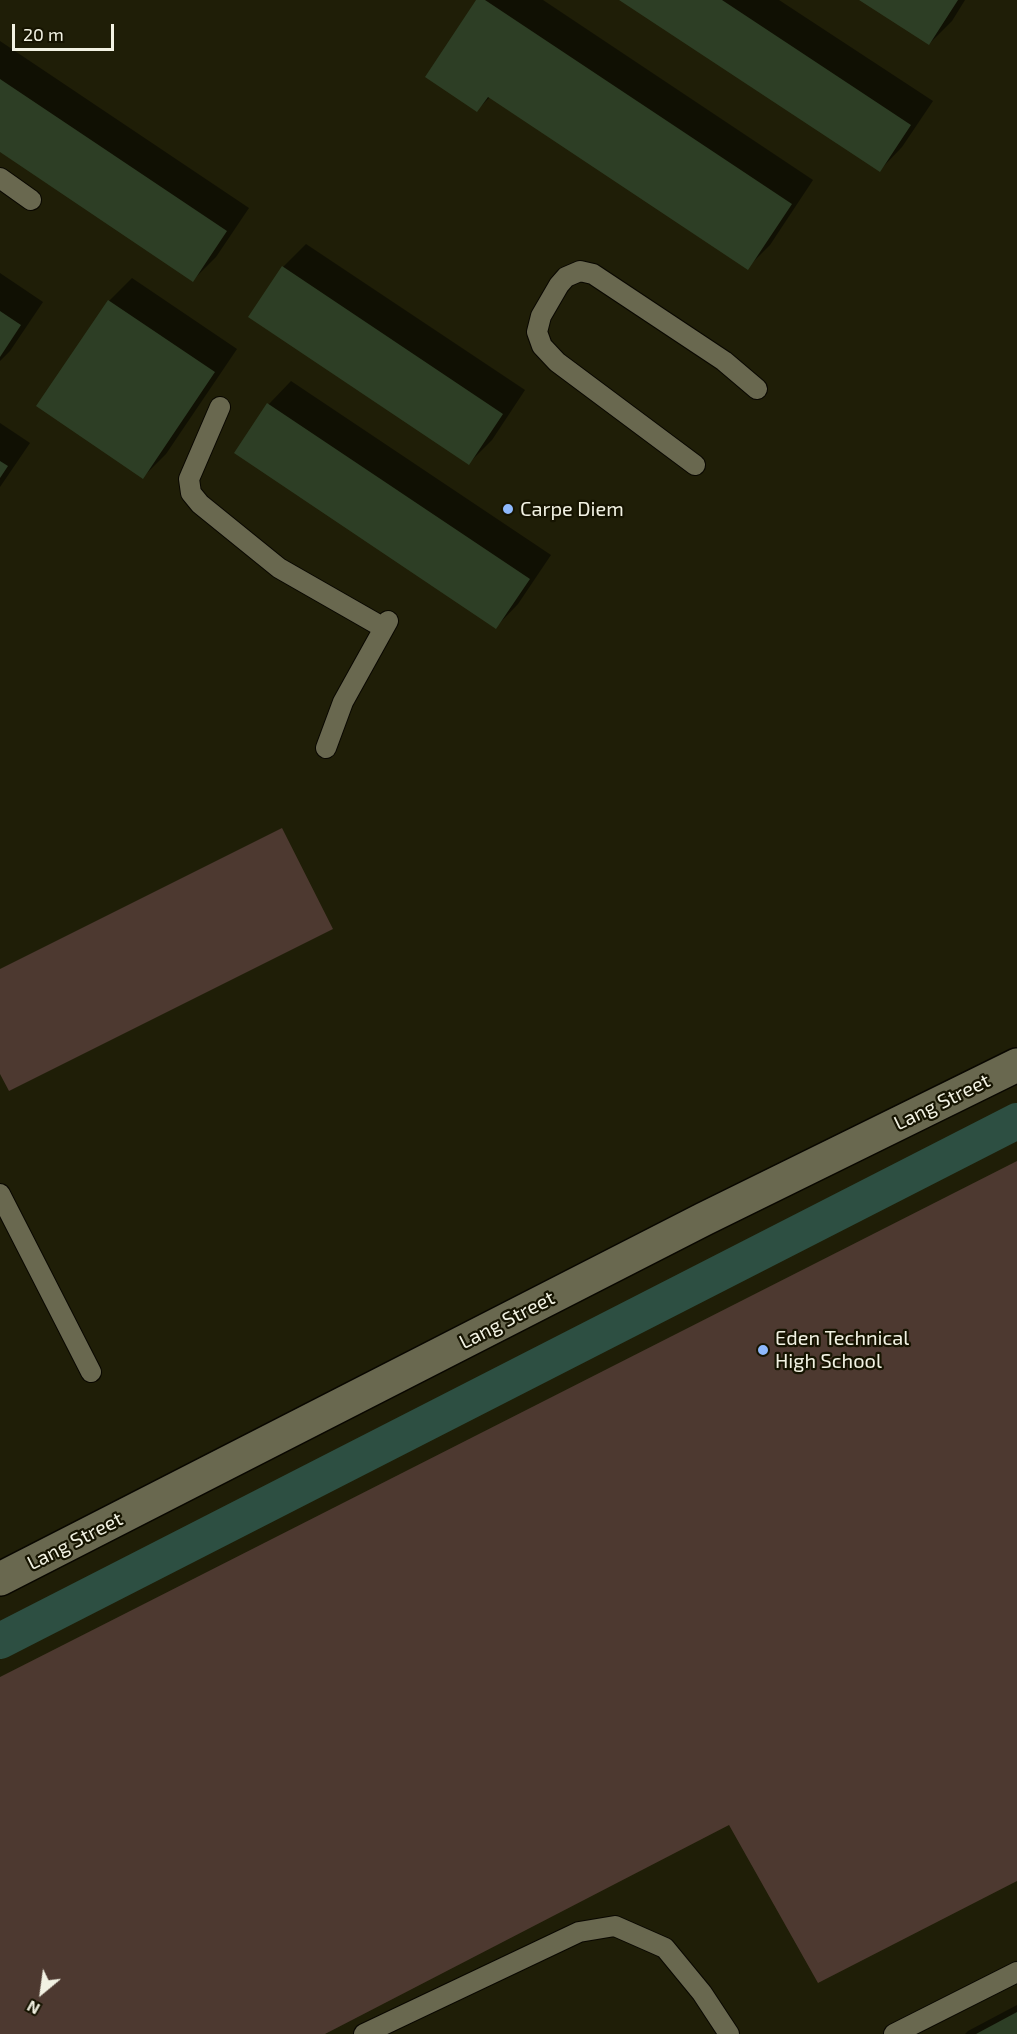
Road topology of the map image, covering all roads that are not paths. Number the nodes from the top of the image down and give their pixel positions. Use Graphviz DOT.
graph roads {
  1 [pos="0,177"];
  2 [pos="31,200"];
  3 [pos="757,389"];
  4 [pos="220,407"];
  5 [pos="695,465"];
  6 [pos="326,748"];
  7 [pos="1017,1065"];
  8 [pos="0,1194"];
  9 [pos="91,1372"];
  10 [pos="0,1579"];
  11 [pos="1017,1972"];
  12 [pos="364,2034"];
  13 [pos="729,2034"];
  14 [pos="894,2034"];
  1 -- 2 [label="lane"];
  3 -- 5 [label="lane"];
  4 -- 6 [label="lane"];
  7 -- 10 [label="street, Lang Street"];
  8 -- 9 [label="lane"];
  11 -- 14 [label="lane"];
  12 -- 13 [label="lane"];
}
